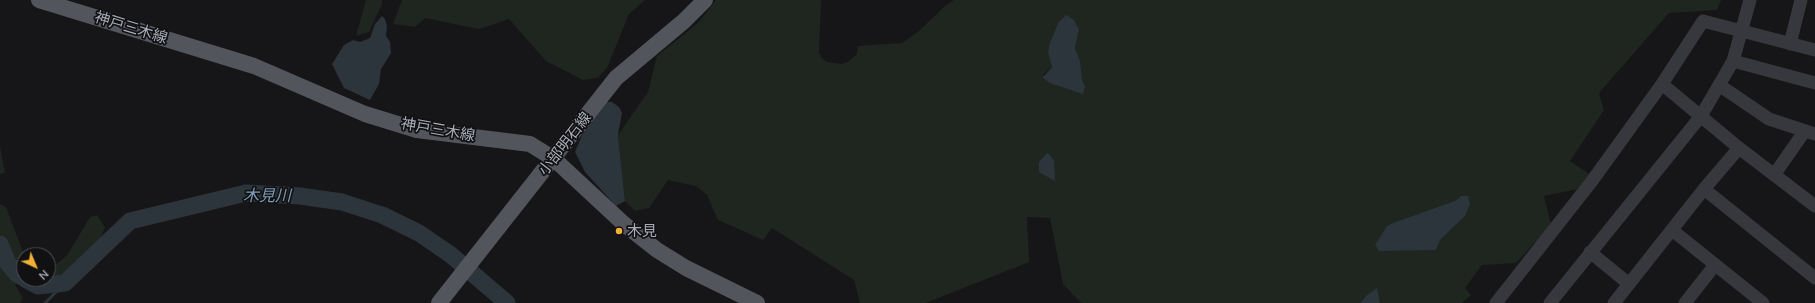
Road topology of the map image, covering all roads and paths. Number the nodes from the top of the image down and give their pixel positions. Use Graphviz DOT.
graph roads {
  1 [pos="39,0"];
  2 [pos="705,0"];
  3 [pos="1750,0"];
  4 [pos="1801,0"];
  5 [pos="1742,30"];
  6 [pos="1790,44"];
  7 [pos="1815,50"];
  8 [pos="1733,61"];
  9 [pos="1815,82"];
  10 [pos="1662,84"];
  11 [pos="1719,85"];
  12 [pos="1701,116"];
  13 [pos="1810,133"];
  14 [pos="1739,148"];
  15 [pos="554,158"];
  16 [pos="1774,175"];
  17 [pos="1704,189"];
  18 [pos="1815,206"];
  19 [pos="1672,230"];
  20 [pos="1590,252"];
  21 [pos="1715,265"];
  22 [pos="1815,278"];
  23 [pos="1629,284"];
  24 [pos="1757,301"];
  25 [pos="439,303"];
  26 [pos="757,303"];
  27 [pos="1496,303"];
  28 [pos="1550,303"];
  29 [pos="1614,303"];
  30 [pos="1685,303"];
  1 -- 15 [label="main road, 神戸三木線"];
  2 -- 15 [label="main road, 小部明石線"];
  3 -- 5 [label="street"];
  4 -- 6 [label="street"];
  5 -- 6 [label="street"];
  5 -- 8 [label="street"];
  5 -- 10 [label="street"];
  6 -- 7 [label="street"];
  8 -- 9 [label="street"];
  8 -- 11 [label="street"];
  10 -- 12 [label="street"];
  10 -- 27 [label="street"];
  11 -- 12 [label="street"];
  11 -- 13 [label="street"];
  12 -- 14 [label="street"];
  12 -- 20 [label="street"];
  13 -- 16 [label="street"];
  14 -- 16 [label="street"];
  14 -- 17 [label="street"];
  15 -- 25 [label="main road, 小部明石線"];
  15 -- 26 [label="main road, 神戸三木線"];
  16 -- 18 [label="street"];
  17 -- 19 [label="street"];
  17 -- 22 [label="street"];
  19 -- 21 [label="street"];
  19 -- 23 [label="street"];
  20 -- 23 [label="street"];
  20 -- 28 [label="street"];
  21 -- 24 [label="street"];
  21 -- 30 [label="street"];
  23 -- 29 [label="street"];
}
